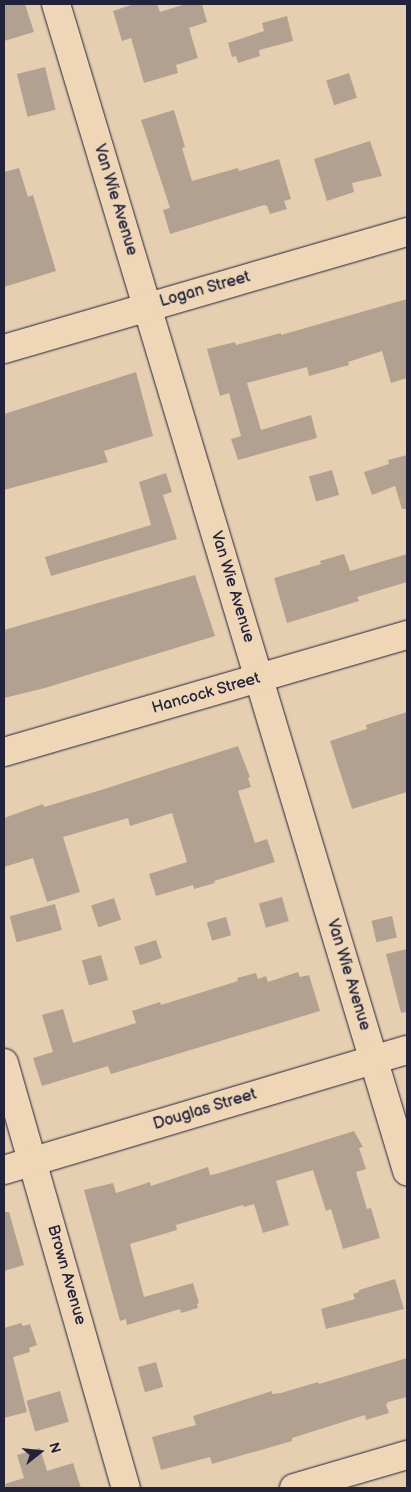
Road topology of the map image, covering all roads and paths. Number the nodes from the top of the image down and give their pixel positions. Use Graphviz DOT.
graph roads {
  1 [pos="56,4"];
  2 [pos="407,232"];
  3 [pos="147,306"];
  4 [pos="4,349"];
  5 [pos="407,635"];
  6 [pos="259,678"];
  7 [pos="4,752"];
  8 [pos="407,1050"];
  9 [pos="374,1060"];
  10 [pos="4,1063"];
  11 [pos="34,1162"];
  12 [pos="4,1170"];
  13 [pos="407,1171"];
  14 [pos="407,1455"];
  15 [pos="126,1488"];
  16 [pos="294,1488"];
  1 -- 3 [label="street, Van Wie Avenue"];
  2 -- 3 [label="street, Logan Street"];
  3 -- 4 [label="street, Logan Street"];
  3 -- 6 [label="street, Van Wie Avenue"];
  5 -- 6 [label="street, Hancock Street"];
  6 -- 7 [label="street, Hancock Street"];
  6 -- 9 [label="street, Van Wie Avenue"];
  8 -- 9 [label="street, Douglas Street"];
  9 -- 11 [label="street, Douglas Street"];
  9 -- 13 [label="street, Van Wie Avenue"];
  10 -- 11 [label="street, Brown Avenue"];
  11 -- 12 [label="street, Douglas Street"];
  11 -- 15 [label="street, Brown Avenue"];
  14 -- 16 [label="street"];
}
